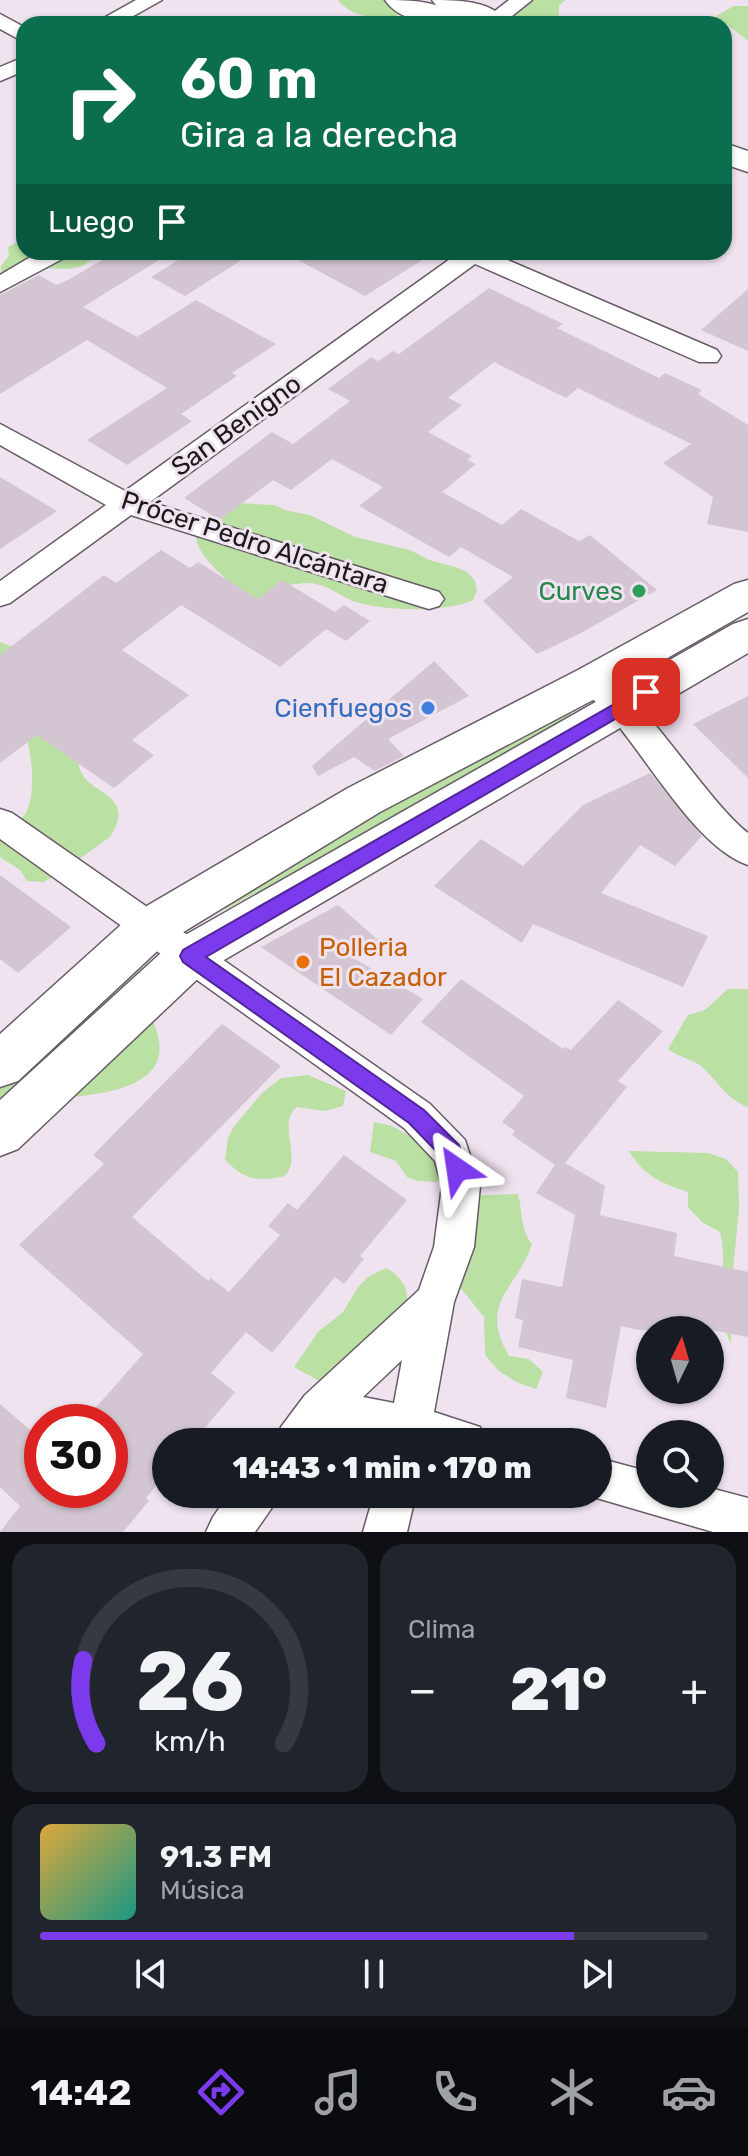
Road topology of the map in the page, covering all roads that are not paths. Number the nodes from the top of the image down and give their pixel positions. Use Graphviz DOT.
graph roads {
  1 [pos="152,0"];
  2 [pos="399,0"];
  3 [pos="446,0"];
  4 [pos="522,0"];
  5 [pos="119,16"];
  6 [pos="432,16"];
  7 [pos="477,16"];
  8 [pos="500,16"];
  9 [pos="43,260"];
  10 [pos="460,260"];
  11 [pos="486,260"];
  12 [pos="0,285"];
  13 [pos="708,356"];
  14 [pos="0,433"];
  15 [pos="126,504"];
  16 [pos="748,594"];
  17 [pos="0,596"];
  18 [pos="429,599"];
  19 [pos="748,634"];
  20 [pos="607,694"];
  21 [pos="0,822"];
  22 [pos="748,852"];
  23 [pos="150,928"];
  24 [pos="190,956"];
  25 [pos="0,1065"];
  26 [pos="0,1133"];
  27 [pos="434,1302"];
  28 [pos="308,1426"];
  29 [pos="330,1428"];
  30 [pos="410,1428"];
  31 [pos="612,1483"];
  32 [pos="636,1490"];
  33 [pos="246,1508"];
  34 [pos="391,1508"];
  35 [pos="704,1508"];
  36 [pos="748,1520"];
  37 [pos="228,1532"];
  38 [pos="385,1532"];
  1 -- 5 [label="street"];
  2 -- 6 [label="main road"];
  3 -- 7 [label="main road"];
  4 -- 8 [label="street"];
  9 -- 12 [label="street"];
  10 -- 15 [label="street, San Benigno"];
  11 -- 13 [label="street"];
  14 -- 15 [label="street, Prócer Pedro Alcántara"];
  15 -- 17 [label="street, San Benigno"];
  15 -- 18 [label="street, Prócer Pedro Alcántara"];
  16 -- 20 [label="main road"];
  19 -- 20 [label="main road"];
  20 -- 22 [label="street"];
  20 -- 23 [label="main road"];
  20 -- 24 [label="main road"];
  21 -- 23 [label="street"];
  23 -- 24 [label="street"];
  23 -- 25 [label="main road"];
  24 -- 26 [label="main road"];
  24 -- 27 [label="street"];
  27 -- 28 [label="street"];
  27 -- 30 [label="street"];
  28 -- 29 [label="street"];
  31 -- 32 [label="street"];
  33 -- 37 [label="street"];
  34 -- 38 [label="street"];
  35 -- 36 [label="street"];
}
